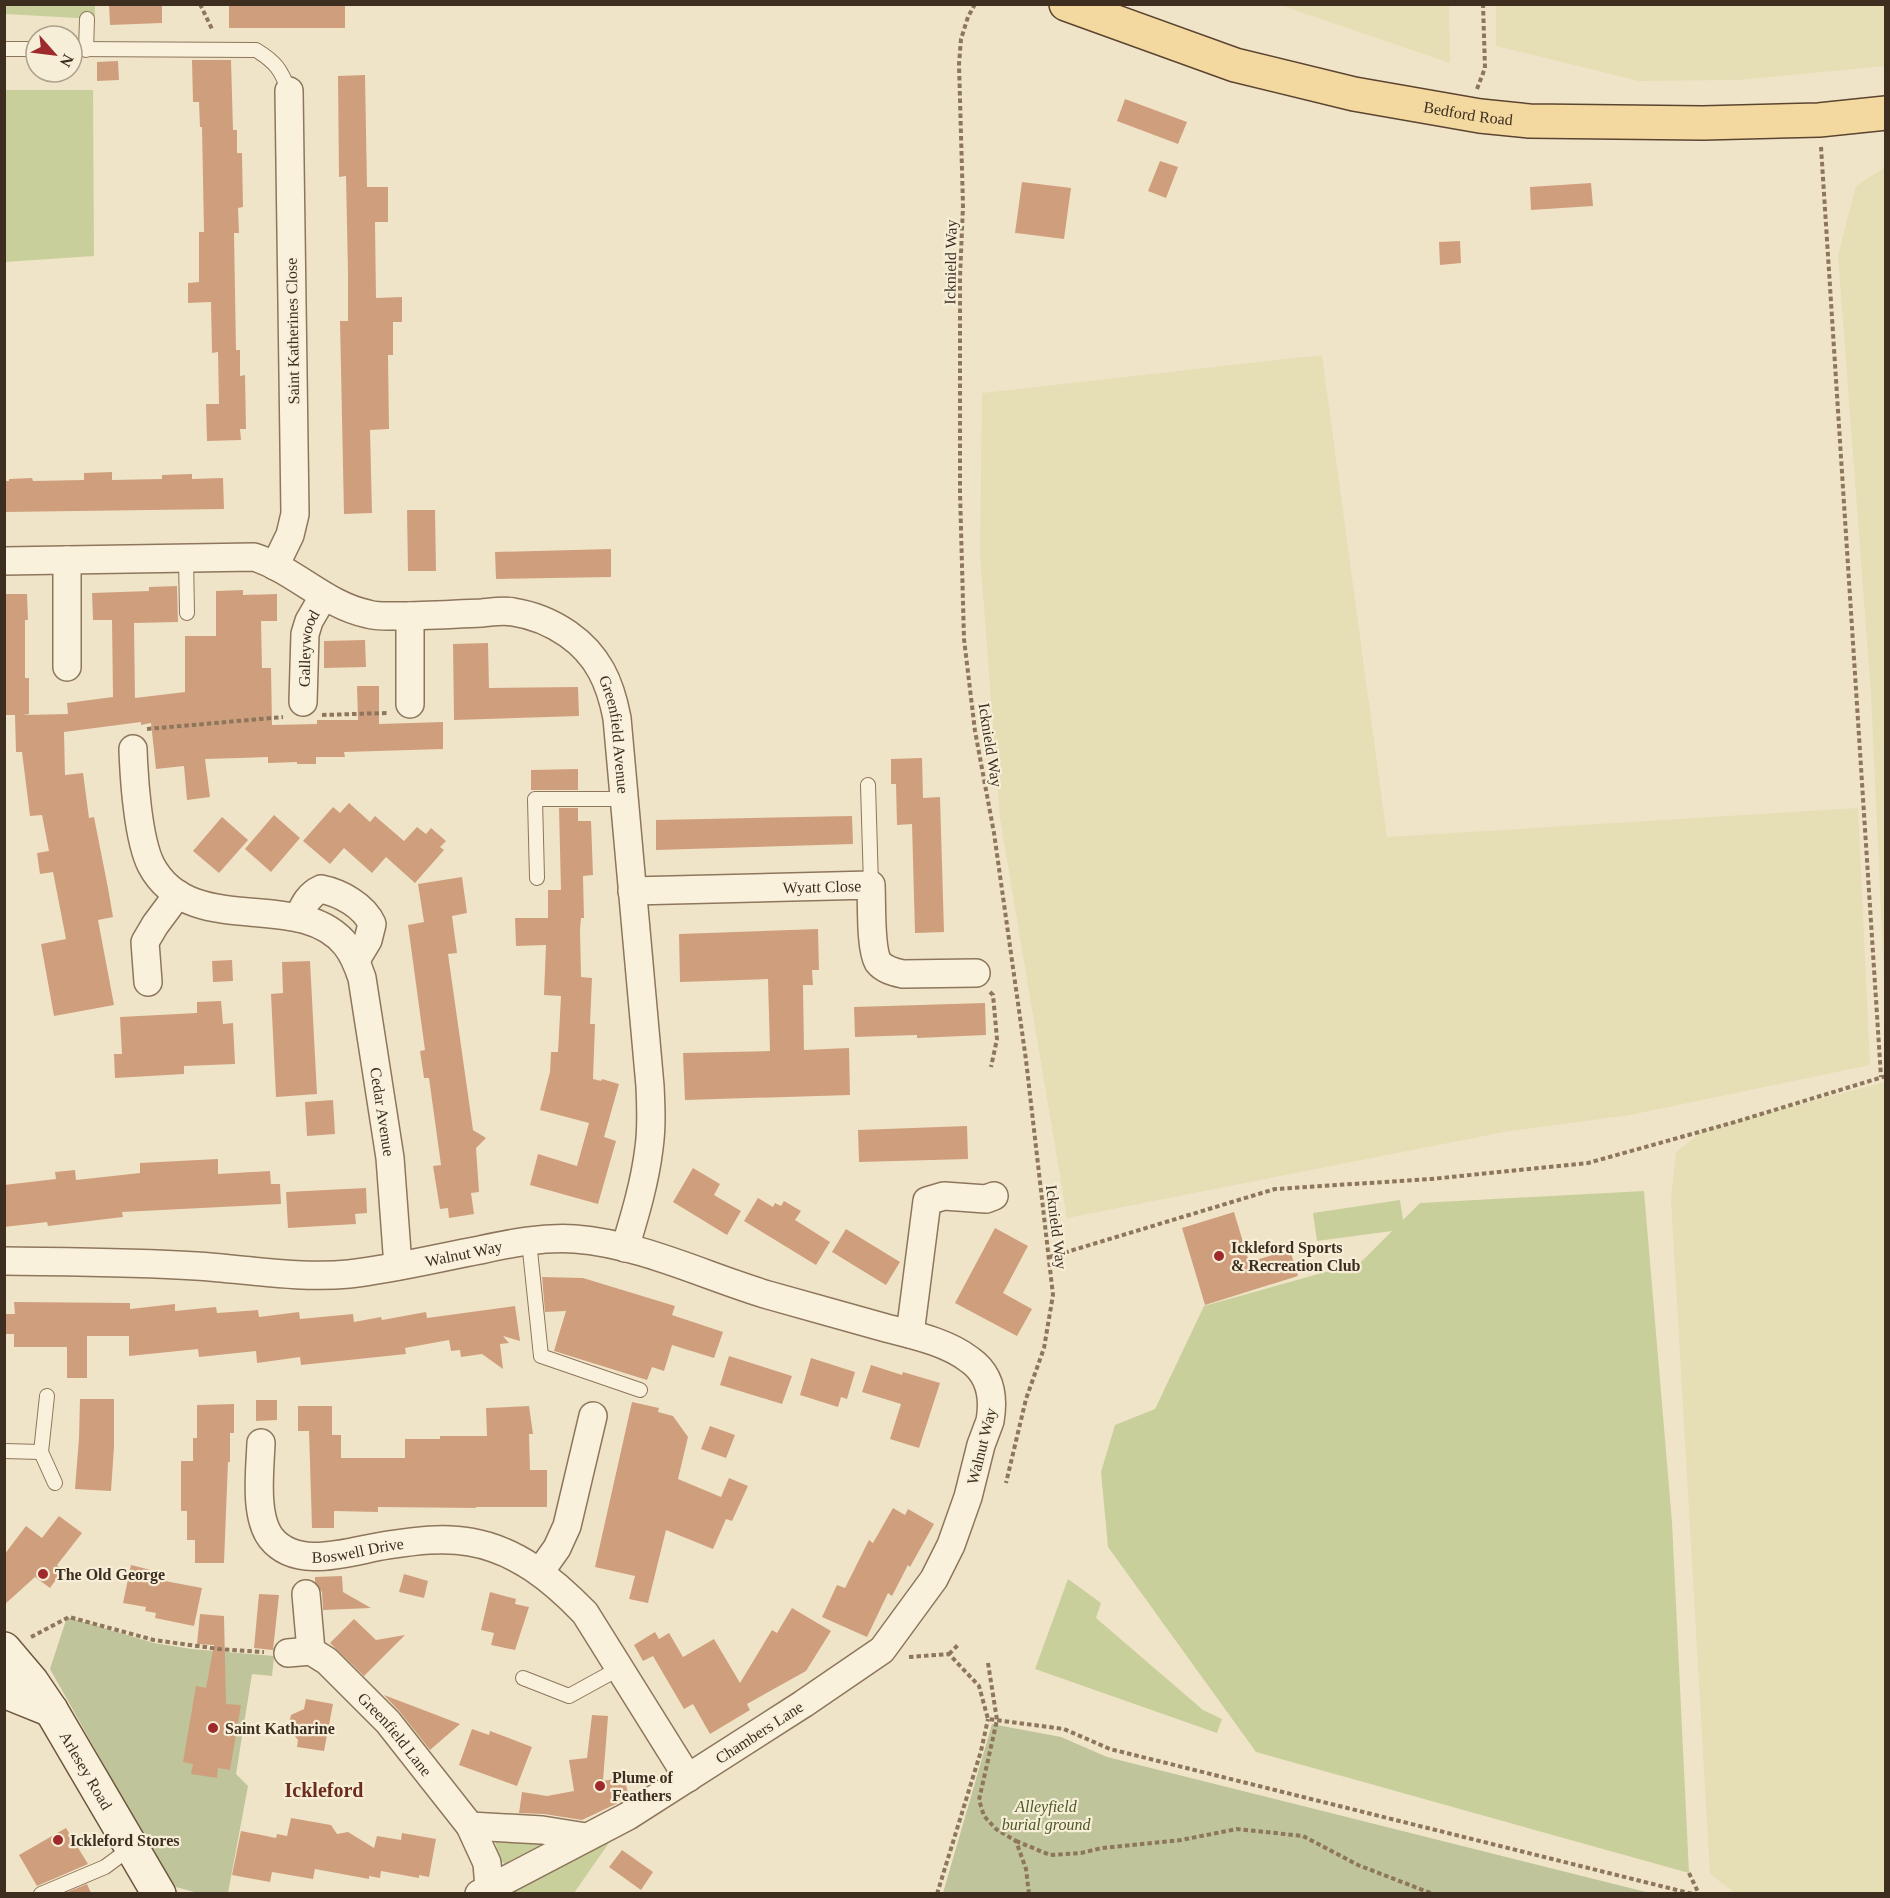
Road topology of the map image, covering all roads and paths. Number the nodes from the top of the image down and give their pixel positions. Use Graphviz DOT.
graph roads {
  1 [pos="200,4"];
  2 [pos="975,4"];
  3 [pos="1066,4"];
  4 [pos="1483,4"];
  5 [pos="87,19"];
  6 [pos="84,31"];
  7 [pos="4,49"];
  8 [pos="24,49"];
  9 [pos="84,50"];
  10 [pos="222,51"];
  11 [pos="289,92"];
  12 [pos="1475,94"];
  13 [pos="1886,113"];
  14 [pos="1819,120"];
  15 [pos="186,558"];
  16 [pos="68,560"];
  17 [pos="4,561"];
  18 [pos="275,566"];
  19 [pos="323,597"];
  20 [pos="187,613"];
  21 [pos="410,616"];
  22 [pos="67,667"];
  23 [pos="410,705"];
  24 [pos="303,709"];
  25 [pos="133,749"];
  26 [pos="868,786"];
  27 [pos="624,799"];
  28 [pos="537,878"];
  29 [pos="871,885"];
  30 [pos="632,891"];
  31 [pos="178,894"];
  32 [pos="298,918"];
  33 [pos="356,960"];
  34 [pos="976,973"];
  35 [pos="148,982"];
  36 [pos="992,1067"];
  37 [pos="1883,1076"];
  38 [pos="994,1196"];
  39 [pos="529,1241"];
  40 [pos="625,1248"];
  41 [pos="1050,1257"];
  42 [pos="4,1261"];
  43 [pos="398,1266"];
  44 [pos="910,1335"];
  45 [pos="640,1390"];
  46 [pos="47,1396"];
  47 [pos="593,1416"];
  48 [pos="261,1443"];
  49 [pos="4,1451"];
  50 [pos="41,1452"];
  51 [pos="55,1483"];
  52 [pos="1006,1483"];
  53 [pos="968,1497"];
  54 [pos="540,1572"];
  55 [pos="306,1594"];
  56 [pos="958,1645"];
  57 [pos="5,1650"];
  58 [pos="882,1650"];
  59 [pos="300,1652"];
  60 [pos="949,1654"];
  61 [pos="987,1663"];
  62 [pos="620,1668"];
  63 [pos="523,1678"];
  64 [pos="4,1691"];
  65 [pos="51,1710"];
  66 [pos="988,1719"];
  67 [pos="997,1720"];
  68 [pos="981,1751"];
  69 [pos="990,1752"];
  70 [pos="688,1778"];
  71 [pos="470,1826"];
  72 [pos="586,1837"];
  73 [pos="1016,1841"];
  74 [pos="132,1847"];
  75 [pos="1689,1873"];
  76 [pos="484,1891"];
  77 [pos="41,1893"];
  78 [pos="159,1893"];
  79 [pos="937,1893"];
  80 [pos="1029,1893"];
  81 [pos="1433,1893"];
  82 [pos="1693,1893"];
  83 [pos="1699,1893"];
  1 -- 10 [label="path"];
  2 -- 41 [label="path, Icknield Way"];
  3 -- 14 [label="main road, Bedford Road"];
  4 -- 12 [label="path"];
  5 -- 6 [label="lane"];
  7 -- 8 [label="lane"];
  9 -- 10 [label="lane"];
  10 -- 11 [label="lane"];
  11 -- 18 [label="street, Saint Katherines Close"];
  13 -- 14 [label="main road, Bedford Road"];
  14 -- 37 [label="path"];
  15 -- 16 [label="street, Greenfield Avenue"];
  15 -- 18 [label="street, Greenfield Avenue"];
  15 -- 20 [label="lane"];
  16 -- 17 [label="street, Greenfield Avenue"];
  16 -- 22 [label="street"];
  18 -- 19 [label="street, Greenfield Avenue"];
  19 -- 21 [label="street, Greenfield Avenue"];
  19 -- 24 [label="street, Galleywood"];
  21 -- 23 [label="street"];
  21 -- 27 [label="street, Greenfield Avenue"];
  23 -- 24 [label="path"];
  24 -- 25 [label="path"];
  25 -- 31 [label="street, Cedar Avenue"];
  26 -- 29 [label="lane"];
  27 -- 28 [label="lane"];
  27 -- 30 [label="street, Greenfield Avenue"];
  29 -- 30 [label="street, Wyatt Close"];
  29 -- 34 [label="street, Wyatt Close"];
  30 -- 40 [label="street, Greenfield Avenue"];
  31 -- 32 [label="street, Cedar Avenue"];
  31 -- 35 [label="street"];
  32 -- 33 [label="street, Cedar Avenue"];
  32 -- 33 [label="street"];
  33 -- 43 [label="street, Cedar Avenue"];
  34 -- 36 [label="path"];
  37 -- 41 [label="path"];
  38 -- 44 [label="street"];
  39 -- 40 [label="street, Walnut Way"];
  39 -- 43 [label="street, Walnut Way"];
  39 -- 45 [label="lane"];
  40 -- 44 [label="street, Walnut Way"];
  41 -- 52 [label="path, Icknield Way"];
  42 -- 43 [label="street, Walnut Way"];
  44 -- 53 [label="street, Walnut Way"];
  46 -- 50 [label="lane"];
  47 -- 54 [label="street"];
  48 -- 54 [label="street, Boswell Drive"];
  49 -- 50 [label="lane"];
  50 -- 51 [label="lane"];
  53 -- 58 [label="street, Chambers Lane"];
  54 -- 62 [label="street, Boswell Drive"];
  55 -- 59 [label="street"];
  56 -- 60 [label="path"];
  57 -- 59 [label="path"];
  57 -- 65 [label="street, Arlesey Road"];
  58 -- 60 [label="path"];
  58 -- 70 [label="street, Chambers Lane"];
  59 -- 71 [label="street, Greenfield Lane"];
  60 -- 66 [label="path"];
  61 -- 67 [label="path"];
  62 -- 63 [label="lane"];
  62 -- 70 [label="street, Boswell Drive"];
  64 -- 65 [label="street"];
  65 -- 74 [label="street, Arlesey Road"];
  66 -- 67 [label="path"];
  66 -- 68 [label="path"];
  67 -- 69 [label="path"];
  67 -- 82 [label="path"];
  68 -- 69 [label="path"];
  68 -- 79 [label="path"];
  69 -- 73 [label="path"];
  70 -- 72 [label="street, Chambers Lane"];
  71 -- 72 [label="street"];
  71 -- 76 [label="street, Greenfield Lane"];
  72 -- 76 [label="street, Chambers Lane"];
  73 -- 80 [label="path"];
  73 -- 81 [label="path"];
  74 -- 77 [label="lane"];
  74 -- 78 [label="street, Arlesey Road"];
  75 -- 83 [label="path"];
}
